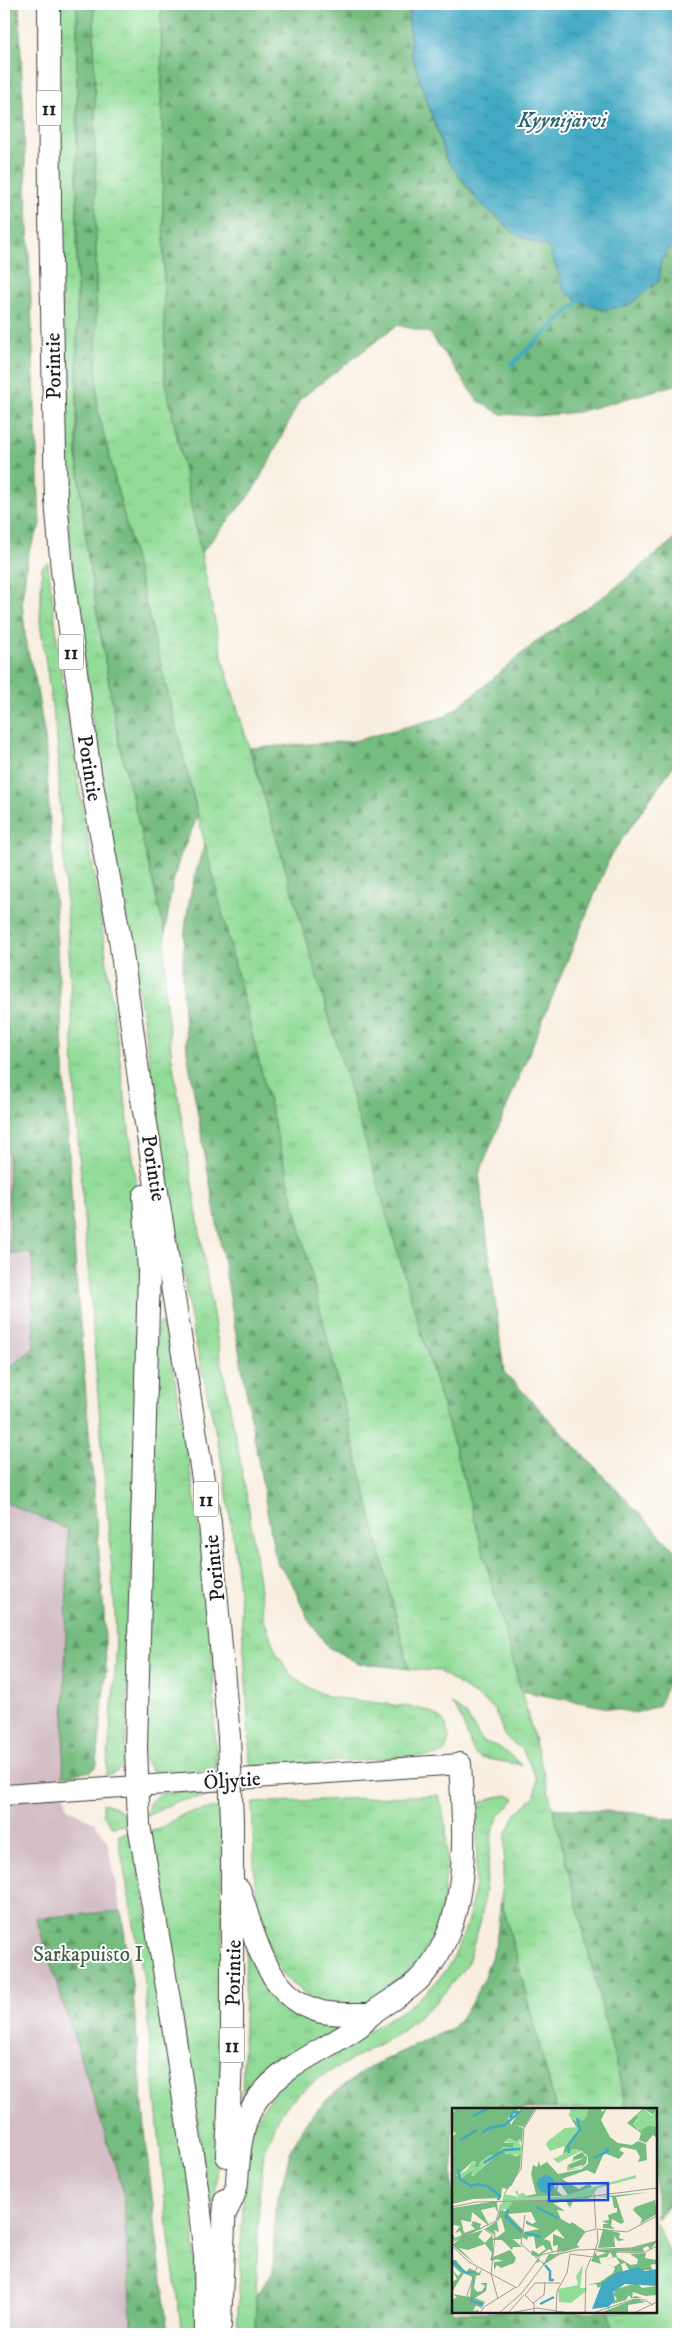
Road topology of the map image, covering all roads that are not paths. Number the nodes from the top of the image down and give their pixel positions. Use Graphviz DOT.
graph roads {
  1 [pos="49,4"];
  2 [pos="140,1086"];
  3 [pos="460,1764"];
  4 [pos="137,1786"];
  5 [pos="4,1795"];
  6 [pos="234,1874"];
  7 [pos="372,2014"];
  8 [pos="224,2215"];
  9 [pos="206,2334"];
  10 [pos="220,2334"];
  1 -- 2 [label="highway, Porintie / 11"];
  2 -- 4 [label="highway"];
  2 -- 6 [label="highway, Porintie / 11, bridge"];
  3 -- 4 [label="main road, Öljytie"];
  3 -- 7 [label="highway"];
  4 -- 5 [label="main road, Öljytie"];
  4 -- 9 [label="highway"];
  6 -- 7 [label="highway"];
  6 -- 8 [label="highway, Porintie / 11"];
  7 -- 8 [label="highway"];
  8 -- 10 [label="highway, Porintie / 11"];
}
